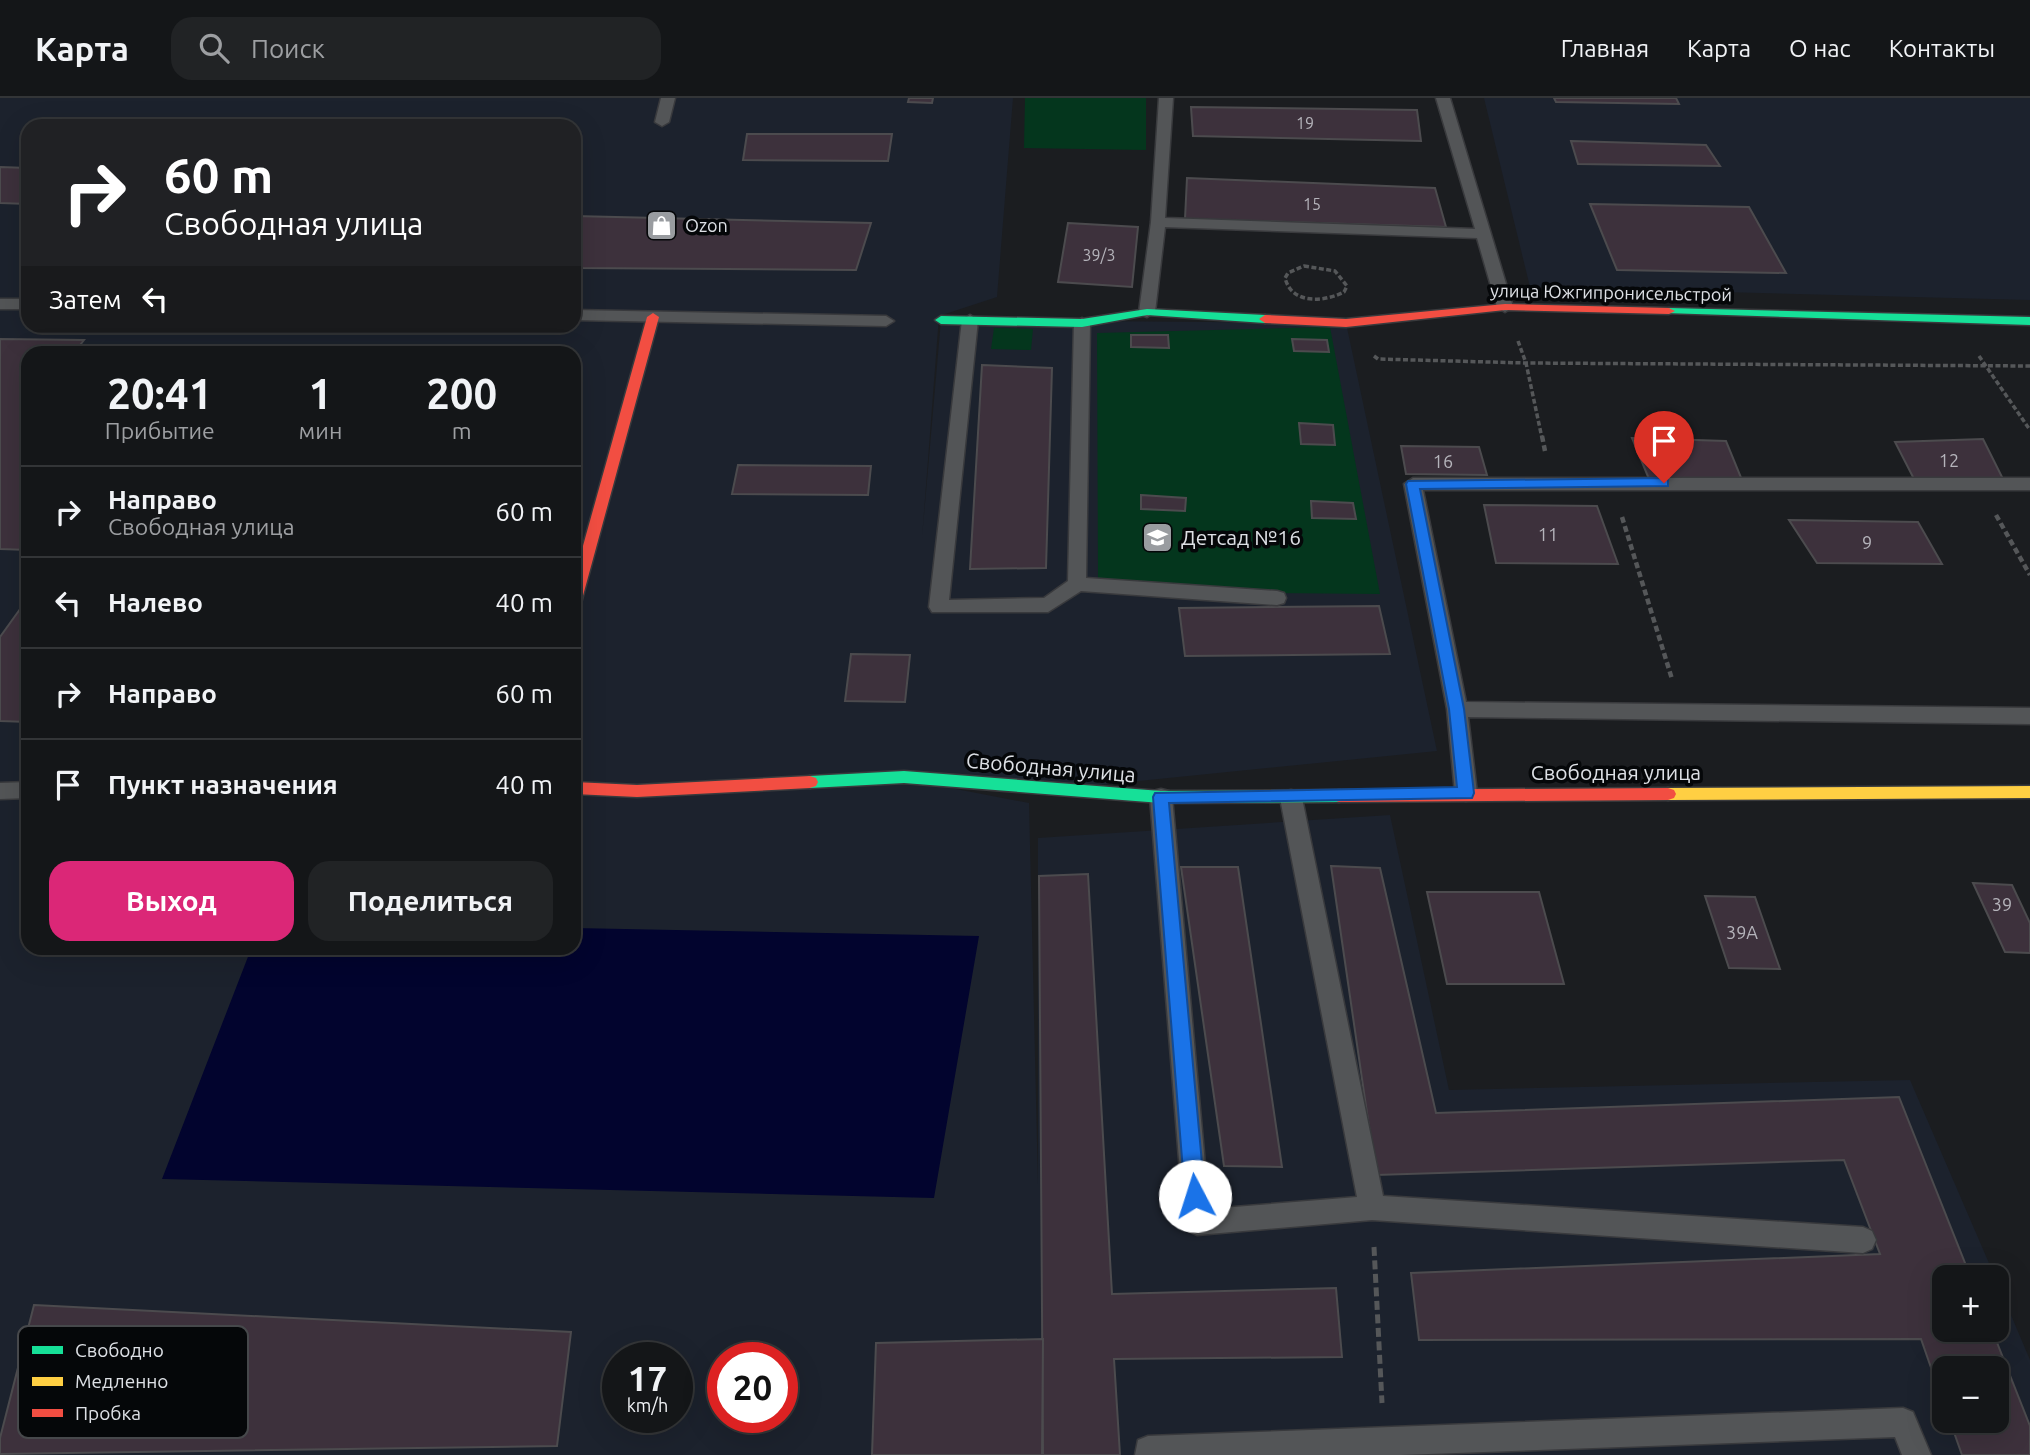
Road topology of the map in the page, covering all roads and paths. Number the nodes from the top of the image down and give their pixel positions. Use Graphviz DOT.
graph roads {
  1 [pos="668,98"];
  2 [pos="1166,98"];
  3 [pos="1443,98"];
  4 [pos="662,122"];
  5 [pos="1158,222"];
  6 [pos="1482,234"];
  7 [pos="0,304"];
  8 [pos="21,304"];
  9 [pos="1505,307"];
  10 [pos="1147,312"];
  11 [pos="581,315"];
  12 [pos="653,317"];
  13 [pos="1950,319"];
  14 [pos="941,320"];
  15 [pos="970,320"];
  16 [pos="886,321"];
  17 [pos="2030,321"];
  18 [pos="1082,323"];
  19 [pos="1369,350"];
  20 [pos="1526,363"];
  21 [pos="1985,365"];
  22 [pos="2030,366"];
  23 [pos="2030,430"];
  24 [pos="1611,482"];
  25 [pos="1551,483"];
  26 [pos="1978,484"];
  27 [pos="2030,484"];
  28 [pos="2030,575"];
  29 [pos="581,578"];
  30 [pos="1077,584"];
  31 [pos="1277,598"];
  32 [pos="1457,709"];
  33 [pos="1683,714"];
  34 [pos="2030,716"];
  35 [pos="581,788"];
  36 [pos="0,790"];
  37 [pos="21,790"];
  38 [pos="2030,792"];
  39 [pos="1466,793"];
  40 [pos="1161,797"];
  41 [pos="1291,797"];
  42 [pos="1372,1208"];
  43 [pos="1863,1240"];
  44 [pos="1384,1442"];
  45 [pos="1149,1455"];
  46 [pos="1917,1455"];
  1 -- 4 [label="lane"];
  2 -- 5 [label="lane"];
  3 -- 6 [label="lane"];
  5 -- 6 [label="lane"];
  5 -- 10 [label="lane"];
  6 -- 9 [label="lane"];
  7 -- 8 [label="lane"];
  9 -- 10 [label="street, улица Южгипронисельстрой"];
  9 -- 13 [label="street, улица Южгипронисельстрой"];
  9 -- 20 [label="path"];
  10 -- 18 [label="street, улица Южгипронисельстрой"];
  11 -- 12 [label="lane"];
  12 -- 16 [label="lane"];
  12 -- 29 [label="street"];
  13 -- 17 [label="street, улица Южгипронисельстрой"];
  13 -- 21 [label="path"];
  14 -- 15 [label="street, улица Южгипронисельстрой"];
  15 -- 18 [label="street, улица Южгипронисельстрой"];
  15 -- 30 [label="lane"];
  18 -- 30 [label="lane"];
  19 -- 20 [label="path"];
  20 -- 21 [label="path"];
  20 -- 25 [label="path"];
  21 -- 22 [label="path"];
  21 -- 23 [label="path"];
  24 -- 25 [label="lane"];
  24 -- 26 [label="lane"];
  24 -- 33 [label="path"];
  25 -- 32 [label="lane"];
  26 -- 27 [label="lane"];
  26 -- 28 [label="path"];
  30 -- 31 [label="lane"];
  32 -- 33 [label="lane"];
  32 -- 39 [label="lane"];
  33 -- 34 [label="lane"];
  35 -- 40 [label="street, Свободная улица"];
  36 -- 37 [label="lane"];
  38 -- 39 [label="street, Свободная улица"];
  39 -- 41 [label="street, Свободная улица"];
  40 -- 41 [label="street, Свободная улица"];
  40 -- 42 [label="lane"];
  41 -- 42 [label="lane"];
  42 -- 43 [label="lane"];
  42 -- 44 [label="path"];
  44 -- 45 [label="lane"];
  44 -- 46 [label="lane"];
}
